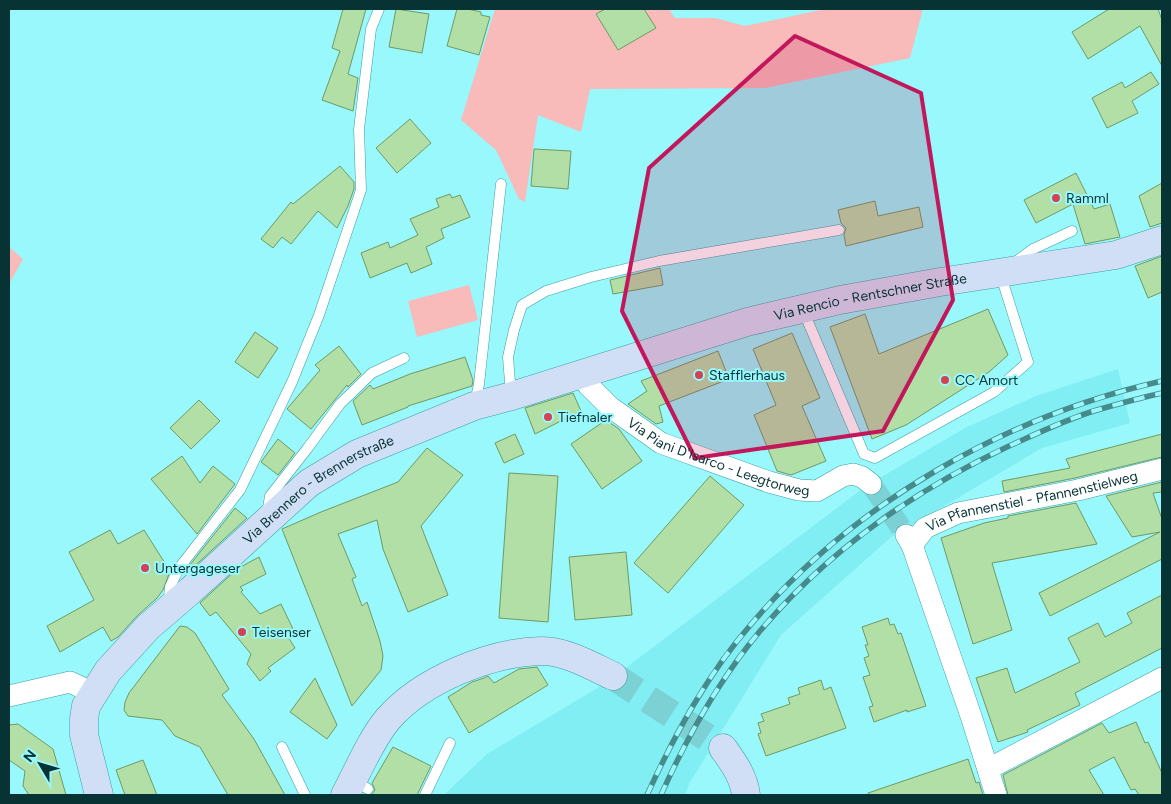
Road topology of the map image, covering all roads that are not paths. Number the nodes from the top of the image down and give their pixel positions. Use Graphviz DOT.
graph roads {
  1 [pos="379,9"];
  2 [pos="501,184"];
  3 [pos="839,230"];
  4 [pos="1072,231"];
  5 [pos="1162,240"];
  6 [pos="1000,272"];
  7 [pos="803,308"];
  8 [pos="404,358"];
  9 [pos="584,374"];
  10 [pos="512,396"];
  11 [pos="474,406"];
  12 [pos="1162,469"];
  13 [pos="871,484"];
  14 [pos="267,520"];
  15 [pos="174,604"];
  16 [pos="613,676"];
  17 [pos="1162,678"];
  18 [pos="93,694"];
  19 [pos="9,696"];
  20 [pos="450,743"];
  21 [pos="282,747"];
  22 [pos="723,748"];
  23 [pos="988,769"];
  24 [pos="356,788"];
  25 [pos="99,795"];
  26 [pos="305,795"];
  27 [pos="425,795"];
  28 [pos="746,795"];
  29 [pos="996,795"];
  1 -- 15 [label="lane"];
  2 -- 11 [label="lane"];
  3 -- 10 [label="lane"];
  4 -- 6 [label="lane"];
  5 -- 6 [label="street, Via Rencio - Rentschner Straße"];
  6 -- 7 [label="street, Via Rencio - Rentschner Straße"];
  6 -- 7 [label="lane"];
  7 -- 9 [label="street, Via Rencio - Rentschner Straße"];
  8 -- 14 [label="lane"];
  9 -- 10 [label="street, Via Brennero - Brennerstraße"];
  9 -- 13 [label="street, Via Piani D'Isarco - Leegtorweg"];
  10 -- 11 [label="street, Via Brennero - Brennerstraße"];
  11 -- 14 [label="street, Via Brennero - Brennerstraße"];
  12 -- 23 [label="street, Via Pfannenstiel - Pfannenstielweg"];
  14 -- 15 [label="street, Via Brennero - Brennerstraße"];
  15 -- 18 [label="street, Via Brennero - Brennerstraße"];
  16 -- 24 [label="street"];
  17 -- 23 [label="street"];
  18 -- 19 [label="street"];
  18 -- 25 [label="street, Via Brennero - Brennerstraße"];
  20 -- 27 [label="lane"];
  21 -- 26 [label="lane"];
  22 -- 28 [label="street"];
  23 -- 29 [label="street"];
}
